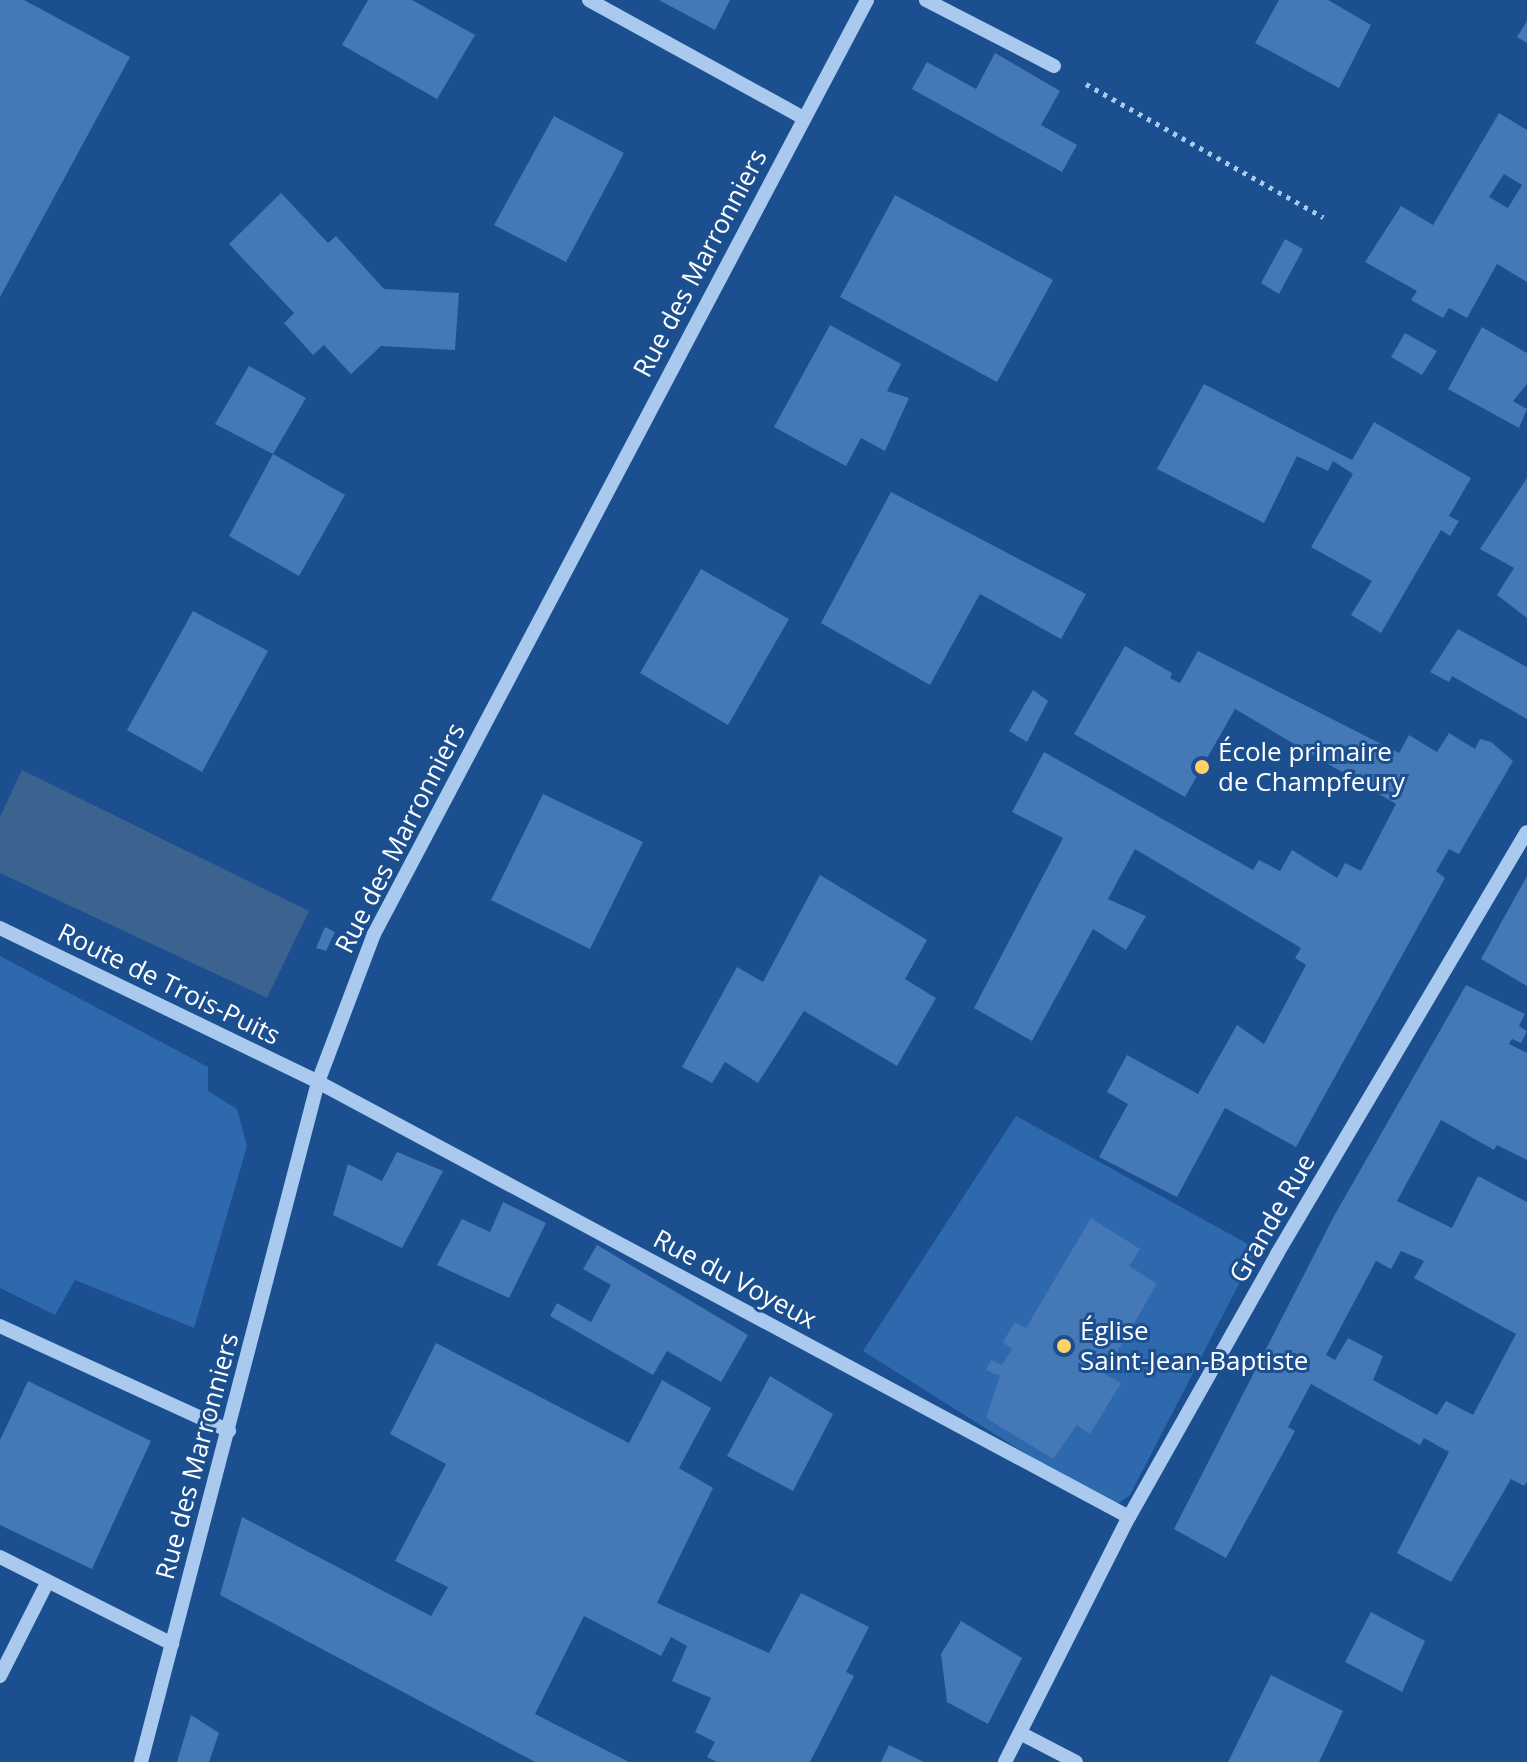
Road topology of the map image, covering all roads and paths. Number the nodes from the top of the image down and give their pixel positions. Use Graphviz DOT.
graph roads {
  1 [pos="589,0"];
  2 [pos="867,0"];
  3 [pos="926,0"];
  4 [pos="1054,66"];
  5 [pos="804,118"];
  6 [pos="1323,217"];
  7 [pos="1527,832"];
  8 [pos="0,928"];
  9 [pos="318,1082"];
  10 [pos="0,1326"];
  11 [pos="229,1431"];
  12 [pos="1129,1517"];
  13 [pos="0,1557"];
  14 [pos="48,1581"];
  15 [pos="172,1644"];
  16 [pos="0,1676"];
  17 [pos="1020,1733"];
  18 [pos="141,1762"];
  19 [pos="1005,1762"];
  20 [pos="1076,1762"];
  1 -- 5 [label="street"];
  2 -- 5 [label="street, Rue des Marronniers"];
  3 -- 4 [label="street"];
  4 -- 6 [label="path"];
  5 -- 9 [label="street, Rue des Marronniers"];
  7 -- 12 [label="street, Grande Rue"];
  8 -- 9 [label="street, Route de Trois-Puits"];
  9 -- 11 [label="street, Rue des Marronniers"];
  9 -- 12 [label="street, Rue du Voyeux"];
  10 -- 11 [label="street"];
  11 -- 15 [label="street, Rue des Marronniers"];
  12 -- 17 [label="street, Grande Rue"];
  13 -- 14 [label="street"];
  14 -- 15 [label="street"];
  14 -- 16 [label="street"];
  15 -- 18 [label="street, Rue des Marronniers"];
  17 -- 19 [label="street, Grande Rue"];
  17 -- 20 [label="street"];
}
